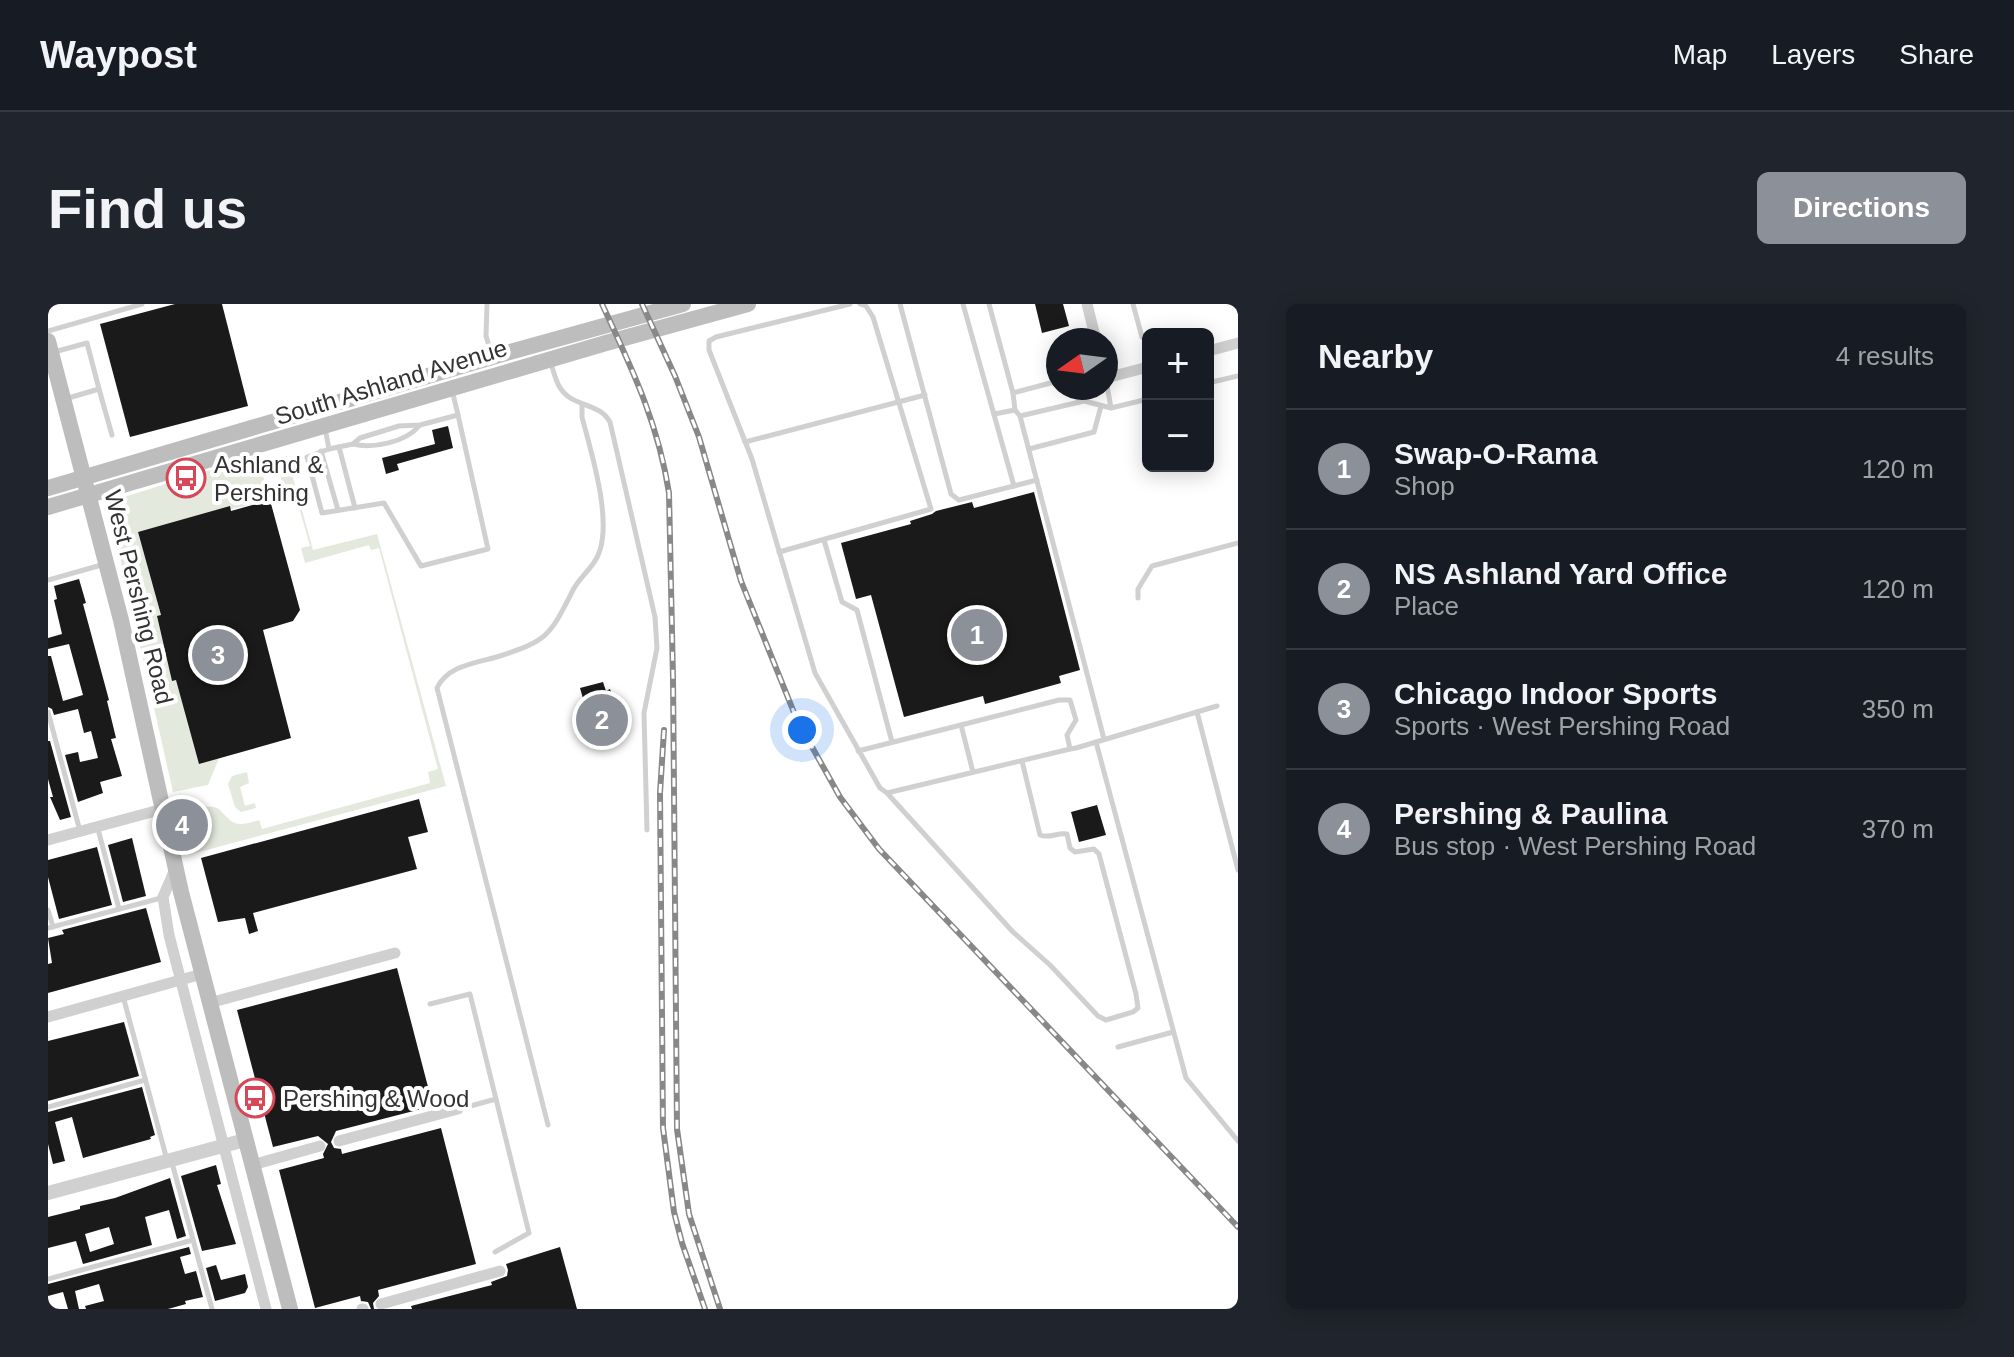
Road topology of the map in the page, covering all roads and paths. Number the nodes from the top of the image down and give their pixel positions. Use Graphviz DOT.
graph roads {
  1 [pos="142,304"];
  2 [pos="487,304"];
  3 [pos="683,304"];
  4 [pos="748,304"];
  5 [pos="850,304"];
  6 [pos="860,304"];
  7 [pos="900,304"];
  8 [pos="963,304"];
  9 [pos="989,304"];
  10 [pos="1087,304"];
  11 [pos="1133,304"];
  12 [pos="1093,328"];
  13 [pos="48,331"];
  14 [pos="1142,337"];
  15 [pos="543,343"];
  16 [pos="1238,343"];
  17 [pos="50,346"];
  18 [pos="1214,349"];
  19 [pos="492,357"];
  20 [pos="549,360"];
  21 [pos="1142,369"];
  22 [pos="1118,375"];
  23 [pos="1238,376"];
  24 [pos="1214,382"];
  25 [pos="1046,384"];
  26 [pos="99,389"];
  27 [pos="452,389"];
  28 [pos="1013,393"];
  29 [pos="925,395"];
  30 [pos="64,399"];
  31 [pos="1110,400"];
  32 [pos="1144,400"];
  33 [pos="897,402"];
  34 [pos="582,405"];
  35 [pos="1101,406"];
  36 [pos="1111,408"];
  37 [pos="1015,410"];
  38 [pos="994,414"];
  39 [pos="458,415"];
  40 [pos="1020,416"];
  41 [pos="420,425"];
  42 [pos="324,427"];
  43 [pos="112,435"];
  44 [pos="745,442"];
  45 [pos="353,444"];
  46 [pos="339,447"];
  47 [pos="329,449"];
  48 [pos="1029,449"];
  49 [pos="321,451"];
  50 [pos="85,478"];
  51 [pos="1037,480"];
  52 [pos="1014,486"];
  53 [pos="48,488"];
  54 [pos="90,496"];
  55 [pos="48,507"];
  56 [pos="355,508"];
  57 [pos="338,510"];
  58 [pos="824,540"];
  59 [pos="1238,543"];
  60 [pos="779,552"];
  61 [pos="107,564"];
  62 [pos="48,580"];
  63 [pos="1138,598"];
  64 [pos="1217,706"];
  65 [pos="48,712"];
  66 [pos="1197,712"];
  67 [pos="961,725"];
  68 [pos="1104,739"];
  69 [pos="892,742"];
  70 [pos="1096,742"];
  71 [pos="1070,749"];
  72 [pos="858,751"];
  73 [pos="1022,761"];
  74 [pos="973,772"];
  75 [pos="887,793"];
  76 [pos="163,809"];
  77 [pos="97,827"];
  78 [pos="647,830"];
  79 [pos="80,832"];
  80 [pos="48,840"];
  81 [pos="176,867"];
  82 [pos="1238,870"];
  83 [pos="181,892"];
  84 [pos="163,897"];
  85 [pos="119,909"];
  86 [pos="48,910"];
  87 [pos="50,928"];
  88 [pos="395,953"];
  89 [pos="202,974"];
  90 [pos="180,980"];
  91 [pos="123,996"];
  92 [pos="209,1003"];
  93 [pos="430,1004"];
  94 [pos="48,1017"];
  95 [pos="1173,1032"];
  96 [pos="1118,1047"];
  97 [pos="145,1080"];
  98 [pos="496,1099"];
  99 [pos="48,1107"];
  100 [pos="458,1109"];
  101 [pos="548,1125"];
  102 [pos="245,1140"];
  103 [pos="339,1141"];
  104 [pos="1238,1141"];
  105 [pos="223,1146"];
  106 [pos="320,1146"];
  107 [pos="169,1160"];
  108 [pos="252,1165"];
  109 [pos="48,1193"];
  110 [pos="193,1240"];
  111 [pos="495,1252"];
  112 [pos="500,1271"];
  113 [pos="48,1279"];
  114 [pos="381,1304"];
  115 [pos="289,1305"];
  116 [pos="212,1309"];
  117 [pos="264,1309"];
  1 -- 13 [label="lane"];
  2 -- 19 [label="lane"];
  3 -- 15 [label="main road, South Ashland Avenue"];
  4 -- 20 [label="main road, South Ashland Avenue"];
  5 -- 44 [label="lane"];
  6 -- 33 [label="lane"];
  7 -- 29 [label="lane"];
  8 -- 38 [label="lane"];
  9 -- 28 [label="lane"];
  10 -- 12 [label="street"];
  11 -- 14 [label="lane"];
  15 -- 19 [label="main road, South Ashland Avenue"];
  15 -- 20 [label="lane"];
  16 -- 18 [label="street"];
  17 -- 26 [label="lane"];
  17 -- 30 [label="main road, West Pershing Road"];
  19 -- 50 [label="main road, South Ashland Avenue"];
  20 -- 27 [label="main road, South Ashland Avenue"];
  20 -- 34 [label="lane"];
  21 -- 22 [label="street"];
  23 -- 24 [label="lane"];
  25 -- 28 [label="lane"];
  26 -- 30 [label="lane"];
  26 -- 43 [label="lane"];
  27 -- 39 [label="lane"];
  27 -- 42 [label="main road, South Ashland Avenue"];
  28 -- 37 [label="lane"];
  29 -- 33 [label="lane"];
  29 -- 52 [label="lane"];
  30 -- 50 [label="main road, West Pershing Road"];
  31 -- 36 [label="lane"];
  32 -- 36 [label="lane"];
  33 -- 44 [label="lane"];
  33 -- 58 [label="lane"];
  34 -- 78 [label="lane"];
  34 -- 101 [label="lane"];
  35 -- 36 [label="lane"];
  35 -- 40 [label="lane"];
  35 -- 48 [label="lane"];
  37 -- 38 [label="lane"];
  37 -- 40 [label="lane"];
  38 -- 52 [label="lane"];
  39 -- 41 [label="lane"];
  39 -- 56 [label="lane"];
  40 -- 48 [label="lane"];
  41 -- 45 [label="lane"];
  41 -- 45 [label="lane"];
  42 -- 47 [label="lane"];
  42 -- 54 [label="main road, South Ashland Avenue"];
  44 -- 60 [label="lane"];
  45 -- 46 [label="lane"];
  46 -- 47 [label="lane"];
  46 -- 56 [label="lane"];
  47 -- 49 [label="lane"];
  48 -- 51 [label="lane"];
  49 -- 57 [label="lane"];
  49 -- 57 [label="lane"];
  50 -- 53 [label="main road, South Ashland Avenue"];
  50 -- 54 [label="main road, West Pershing Road"];
  51 -- 52 [label="lane"];
  51 -- 68 [label="lane"];
  54 -- 55 [label="main road, South Ashland Avenue"];
  54 -- 61 [label="main road, West Pershing Road"];
  56 -- 57 [label="lane"];
  58 -- 60 [label="lane"];
  58 -- 69 [label="lane"];
  59 -- 63 [label="lane"];
  60 -- 72 [label="lane"];
  61 -- 62 [label="lane"];
  61 -- 76 [label="main road, West Pershing Road"];
  64 -- 66 [label="lane"];
  65 -- 79 [label="lane"];
  66 -- 68 [label="lane"];
  66 -- 82 [label="lane"];
  67 -- 69 [label="lane"];
  67 -- 71 [label="lane"];
  67 -- 74 [label="lane"];
  68 -- 70 [label="lane"];
  69 -- 72 [label="lane"];
  70 -- 71 [label="lane"];
  70 -- 95 [label="lane"];
  71 -- 73 [label="lane"];
  72 -- 75 [label="lane"];
  73 -- 74 [label="lane"];
  73 -- 75 [label="lane"];
  74 -- 75 [label="lane"];
  76 -- 77 [label="street"];
  76 -- 81 [label="main road, West Pershing Road"];
  77 -- 79 [label="street"];
  77 -- 85 [label="lane"];
  79 -- 80 [label="street"];
  81 -- 83 [label="main road, West Pershing Road"];
  81 -- 84 [label="street"];
  83 -- 84 [label="lane"];
  83 -- 89 [label="main road, West Pershing Road"];
  84 -- 85 [label="lane"];
  84 -- 90 [label="street"];
  85 -- 87 [label="lane"];
  86 -- 87 [label="lane"];
  88 -- 92 [label="street"];
  89 -- 90 [label="street"];
  89 -- 92 [label="main road, West Pershing Road"];
  90 -- 91 [label="street"];
  90 -- 105 [label="street"];
  91 -- 94 [label="street"];
  91 -- 97 [label="lane"];
  92 -- 102 [label="main road, West Pershing Road"];
  93 -- 98 [label="lane"];
  95 -- 96 [label="lane"];
  95 -- 104 [label="lane"];
  97 -- 99 [label="lane"];
  97 -- 107 [label="lane"];
  98 -- 100 [label="lane"];
  98 -- 111 [label="lane"];
  100 -- 103 [label="street"];
  102 -- 105 [label="street"];
  102 -- 108 [label="main road, West Pershing Road"];
  105 -- 107 [label="street"];
  105 -- 117 [label="street"];
  106 -- 108 [label="street"];
  107 -- 109 [label="street"];
  107 -- 110 [label="lane"];
  108 -- 115 [label="main road, West Pershing Road"];
  110 -- 113 [label="lane"];
  110 -- 116 [label="lane"];
  112 -- 114 [label="street"];
  115 -- 117 [label="street"];
}
